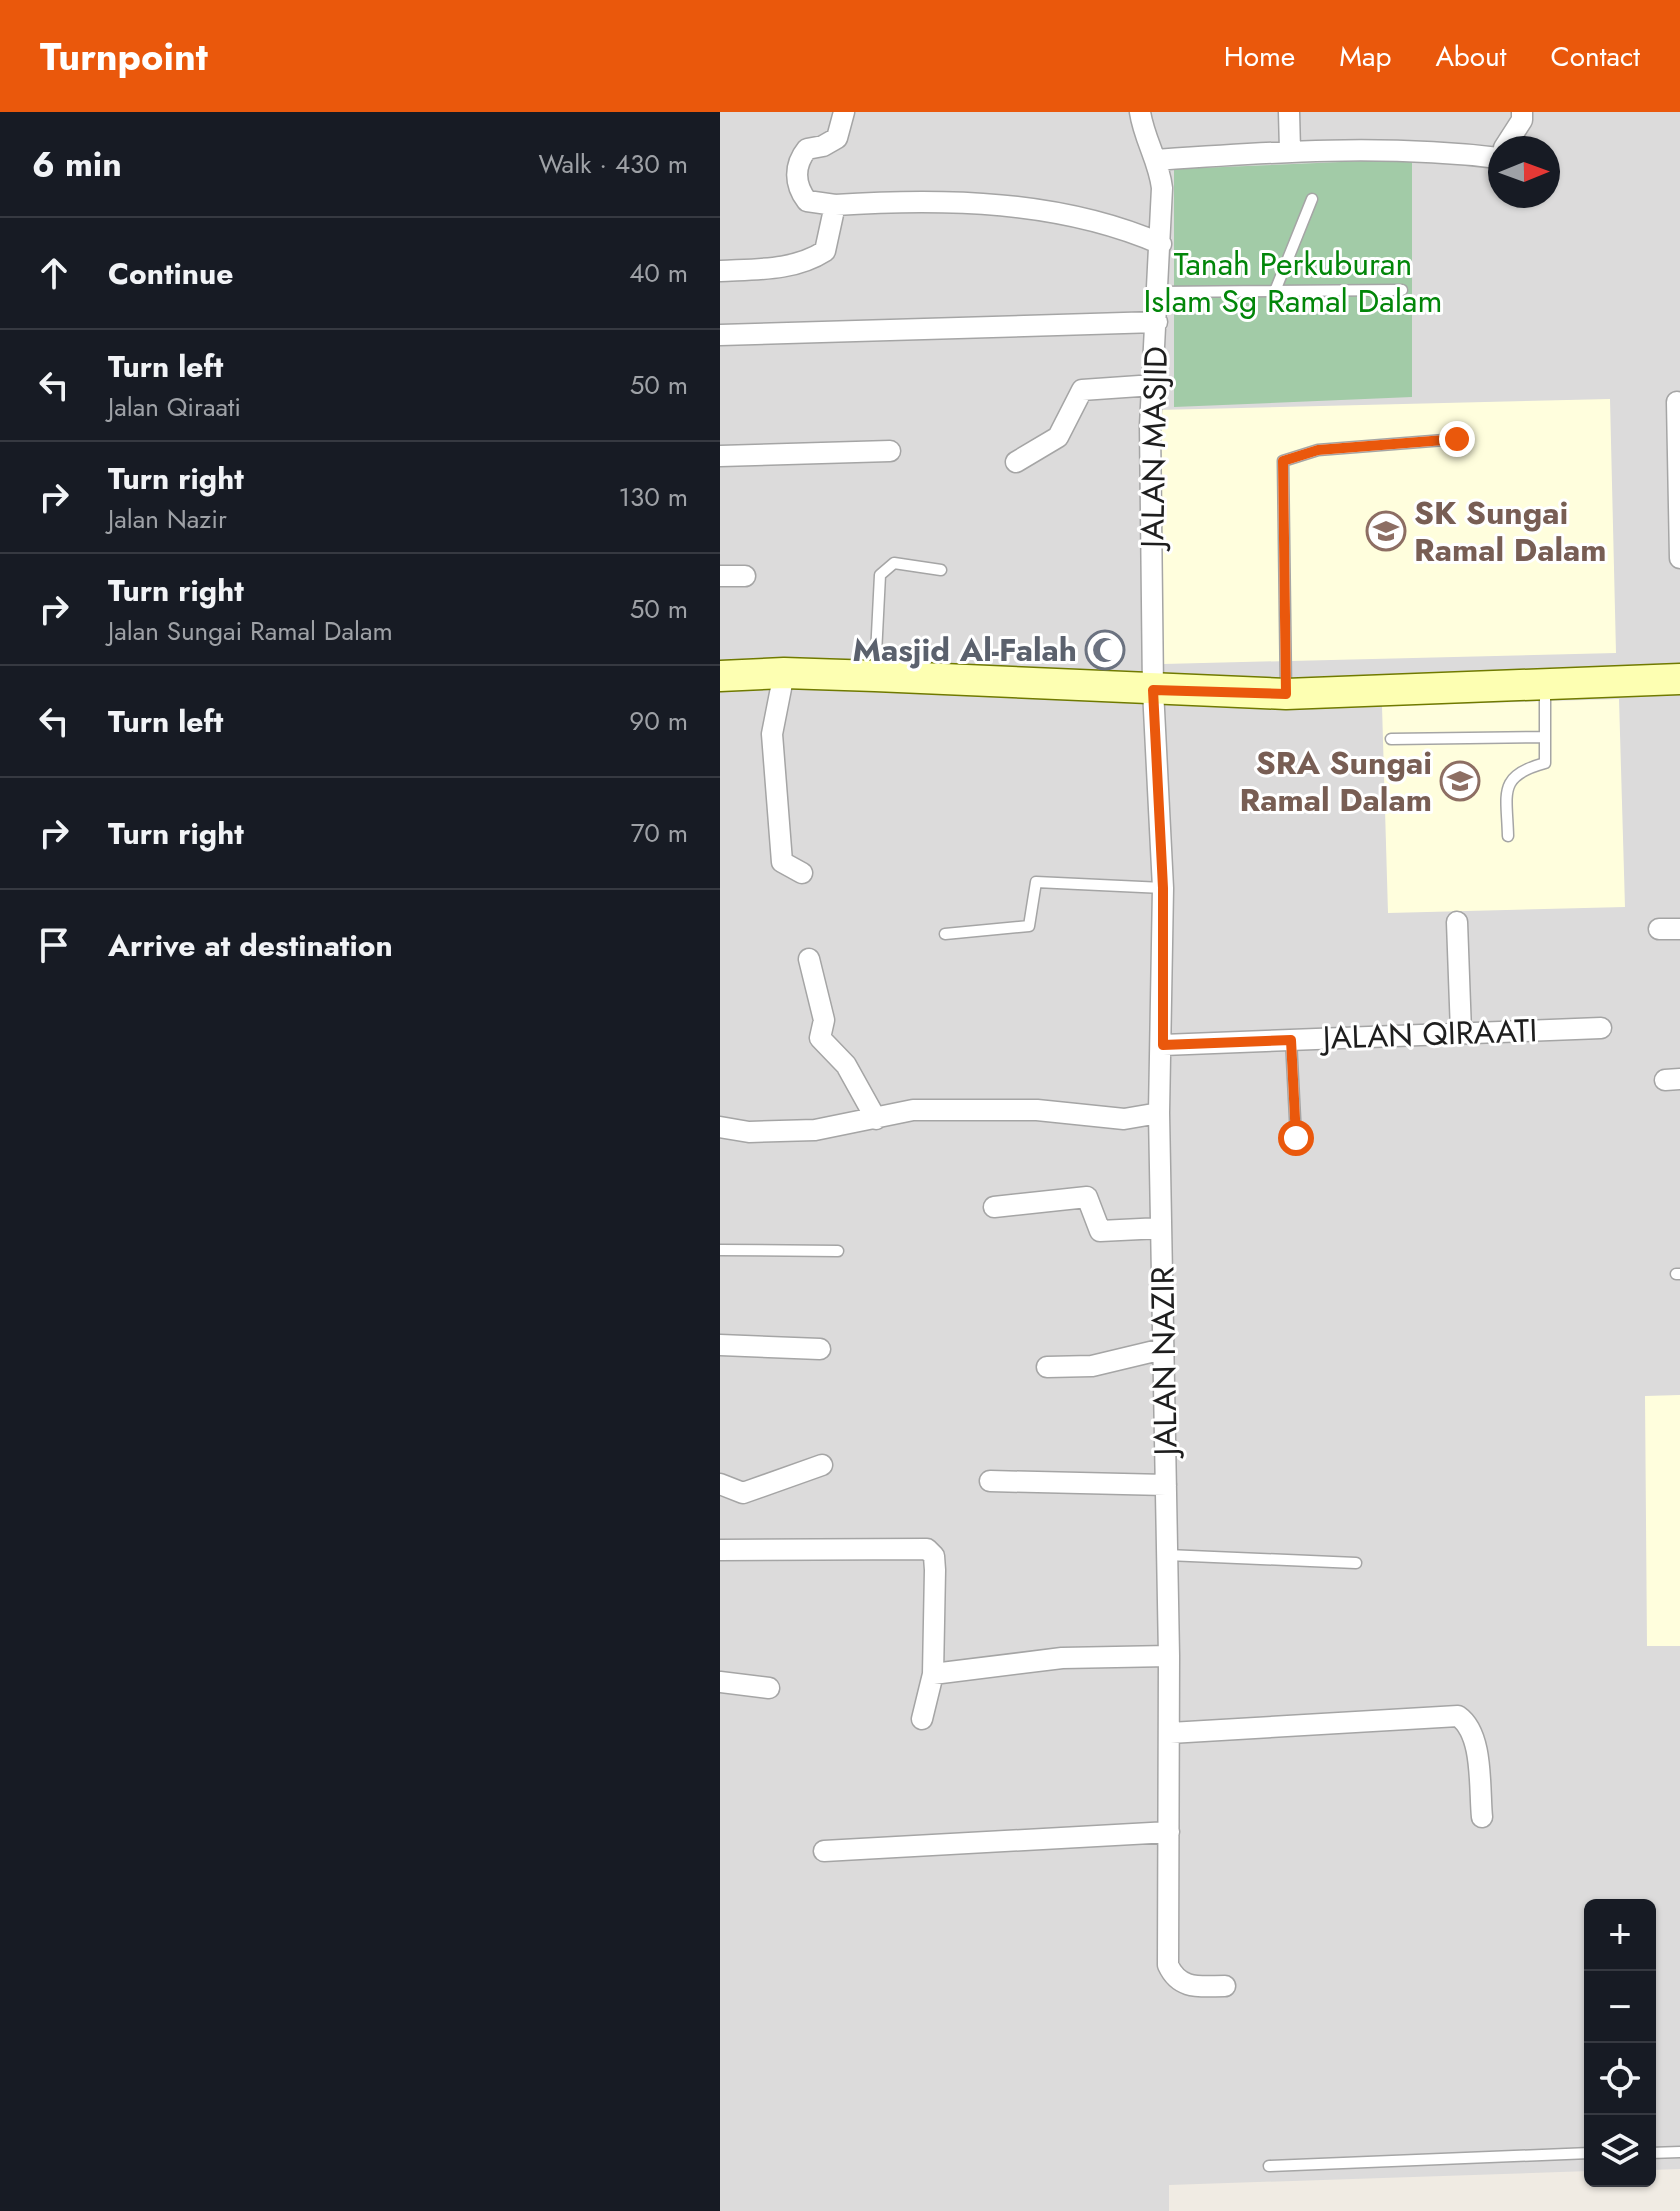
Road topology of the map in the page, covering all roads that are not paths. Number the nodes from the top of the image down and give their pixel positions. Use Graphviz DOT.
graph roads {
  1 [pos="844,112"];
  2 [pos="1140,112"];
  3 [pos="1289,112"];
  4 [pos="1522,112"];
  5 [pos="1512,136"];
  6 [pos="1290,150"];
  7 [pos="1488,157"];
  8 [pos="1156,160"];
  9 [pos="1312,199"];
  10 [pos="835,205"];
  11 [pos="1161,244"];
  12 [pos="720,271"];
  13 [pos="1402,290"];
  14 [pos="1275,291"];
  15 [pos="1159,292"];
  16 [pos="1157,322"];
  17 [pos="720,335"];
  18 [pos="1154,385"];
  19 [pos="1677,402"];
  20 [pos="1457,439"];
  21 [pos="890,451"];
  22 [pos="720,456"];
  23 [pos="1016,462"];
  24 [pos="1680,558"];
  25 [pos="941,570"];
  26 [pos="720,576"];
  27 [pos="745,576"];
  28 [pos="784,673"];
  29 [pos="720,676"];
  30 [pos="875,676"];
  31 [pos="1680,679"];
  32 [pos="1545,682"];
  33 [pos="1153,690"];
  34 [pos="1286,694"];
  35 [pos="1545,737"];
  36 [pos="1391,739"];
  37 [pos="1508,836"];
  38 [pos="802,873"];
  39 [pos="1163,888"];
  40 [pos="1457,922"];
  41 [pos="1659,929"];
  42 [pos="1680,929"];
  43 [pos="945,934"];
  44 [pos="809,959"];
  45 [pos="1601,1028"];
  46 [pos="1461,1032"];
  47 [pos="1291,1040"];
  48 [pos="1163,1045"];
  49 [pos="1159,1113"];
  50 [pos="876,1119"];
  51 [pos="720,1127"];
  52 [pos="1296,1138"];
  53 [pos="994,1207"];
  54 [pos="1161,1228"];
  55 [pos="720,1250"];
  56 [pos="838,1251"];
  57 [pos="720,1345"];
  58 [pos="820,1349"];
  59 [pos="1163,1349"];
  60 [pos="1047,1367"];
  61 [pos="822,1465"];
  62 [pos="990,1481"];
  63 [pos="720,1484"];
  64 [pos="1166,1485"];
  65 [pos="720,1550"];
  66 [pos="1167,1555"];
  67 [pos="1356,1563"];
  68 [pos="1169,1656"];
  69 [pos="933,1674"];
  70 [pos="720,1682"];
  71 [pos="769,1688"];
  72 [pos="922,1719"];
  73 [pos="1170,1733"];
  74 [pos="1482,1817"];
  75 [pos="1169,1832"];
  76 [pos="824,1851"];
  77 [pos="1225,1986"];
  78 [pos="1680,2152"];
  79 [pos="1584,2153"];
  80 [pos="1656,2153"];
  81 [pos="1269,2166"];
  1 -- 10 [label="street"];
  2 -- 8 [label="street, JALAN MASJID"];
  3 -- 6 [label="street"];
  4 -- 5 [label="street"];
  6 -- 7 [label="street"];
  6 -- 8 [label="street"];
  8 -- 11 [label="street, JALAN MASJID"];
  9 -- 14 [label="lane"];
  10 -- 11 [label="street"];
  10 -- 12 [label="street"];
  11 -- 15 [label="street, JALAN MASJID"];
  13 -- 14 [label="lane"];
  14 -- 15 [label="lane"];
  15 -- 16 [label="street, JALAN MASJID"];
  16 -- 17 [label="street"];
  16 -- 18 [label="street, JALAN MASJID"];
  18 -- 23 [label="street"];
  18 -- 33 [label="street, JALAN MASJID"];
  19 -- 24 [label="street"];
  20 -- 34 [label="lane"];
  21 -- 22 [label="street"];
  25 -- 30 [label="lane"];
  26 -- 27 [label="street"];
  28 -- 29 [label="street"];
  28 -- 30 [label="street"];
  28 -- 38 [label="street"];
  30 -- 33 [label="street"];
  31 -- 32 [label="street"];
  32 -- 34 [label="street"];
  32 -- 35 [label="lane"];
  33 -- 34 [label="street"];
  33 -- 39 [label="street, JALAN NAZIR"];
  35 -- 36 [label="lane"];
  35 -- 37 [label="lane"];
  39 -- 43 [label="lane"];
  39 -- 48 [label="street, JALAN NAZIR"];
  40 -- 46 [label="street"];
  41 -- 42 [label="street"];
  44 -- 50 [label="street"];
  45 -- 46 [label="street, JALAN QIRAATI"];
  46 -- 47 [label="street, JALAN QIRAATI"];
  47 -- 48 [label="street, JALAN QIRAATI"];
  47 -- 52 [label="lane"];
  48 -- 49 [label="street, JALAN NAZIR"];
  49 -- 50 [label="street"];
  49 -- 54 [label="street, JALAN NAZIR"];
  50 -- 51 [label="street"];
  53 -- 54 [label="street"];
  54 -- 59 [label="street, JALAN NAZIR"];
  55 -- 56 [label="lane"];
  57 -- 58 [label="street"];
  59 -- 60 [label="street"];
  59 -- 64 [label="street, JALAN NAZIR"];
  61 -- 63 [label="street"];
  62 -- 64 [label="street"];
  64 -- 66 [label="street, JALAN NAZIR"];
  65 -- 69 [label="street"];
  66 -- 67 [label="lane"];
  66 -- 68 [label="street, JALAN NAZIR"];
  68 -- 69 [label="street"];
  68 -- 73 [label="street, JALAN NAZIR"];
  69 -- 72 [label="street"];
  70 -- 71 [label="street"];
  73 -- 74 [label="street"];
  73 -- 75 [label="street, JALAN NAZIR"];
  75 -- 76 [label="street"];
  75 -- 77 [label="street, JALAN NAZIR"];
  78 -- 80 [label="lane"];
  79 -- 81 [label="lane"];
}
